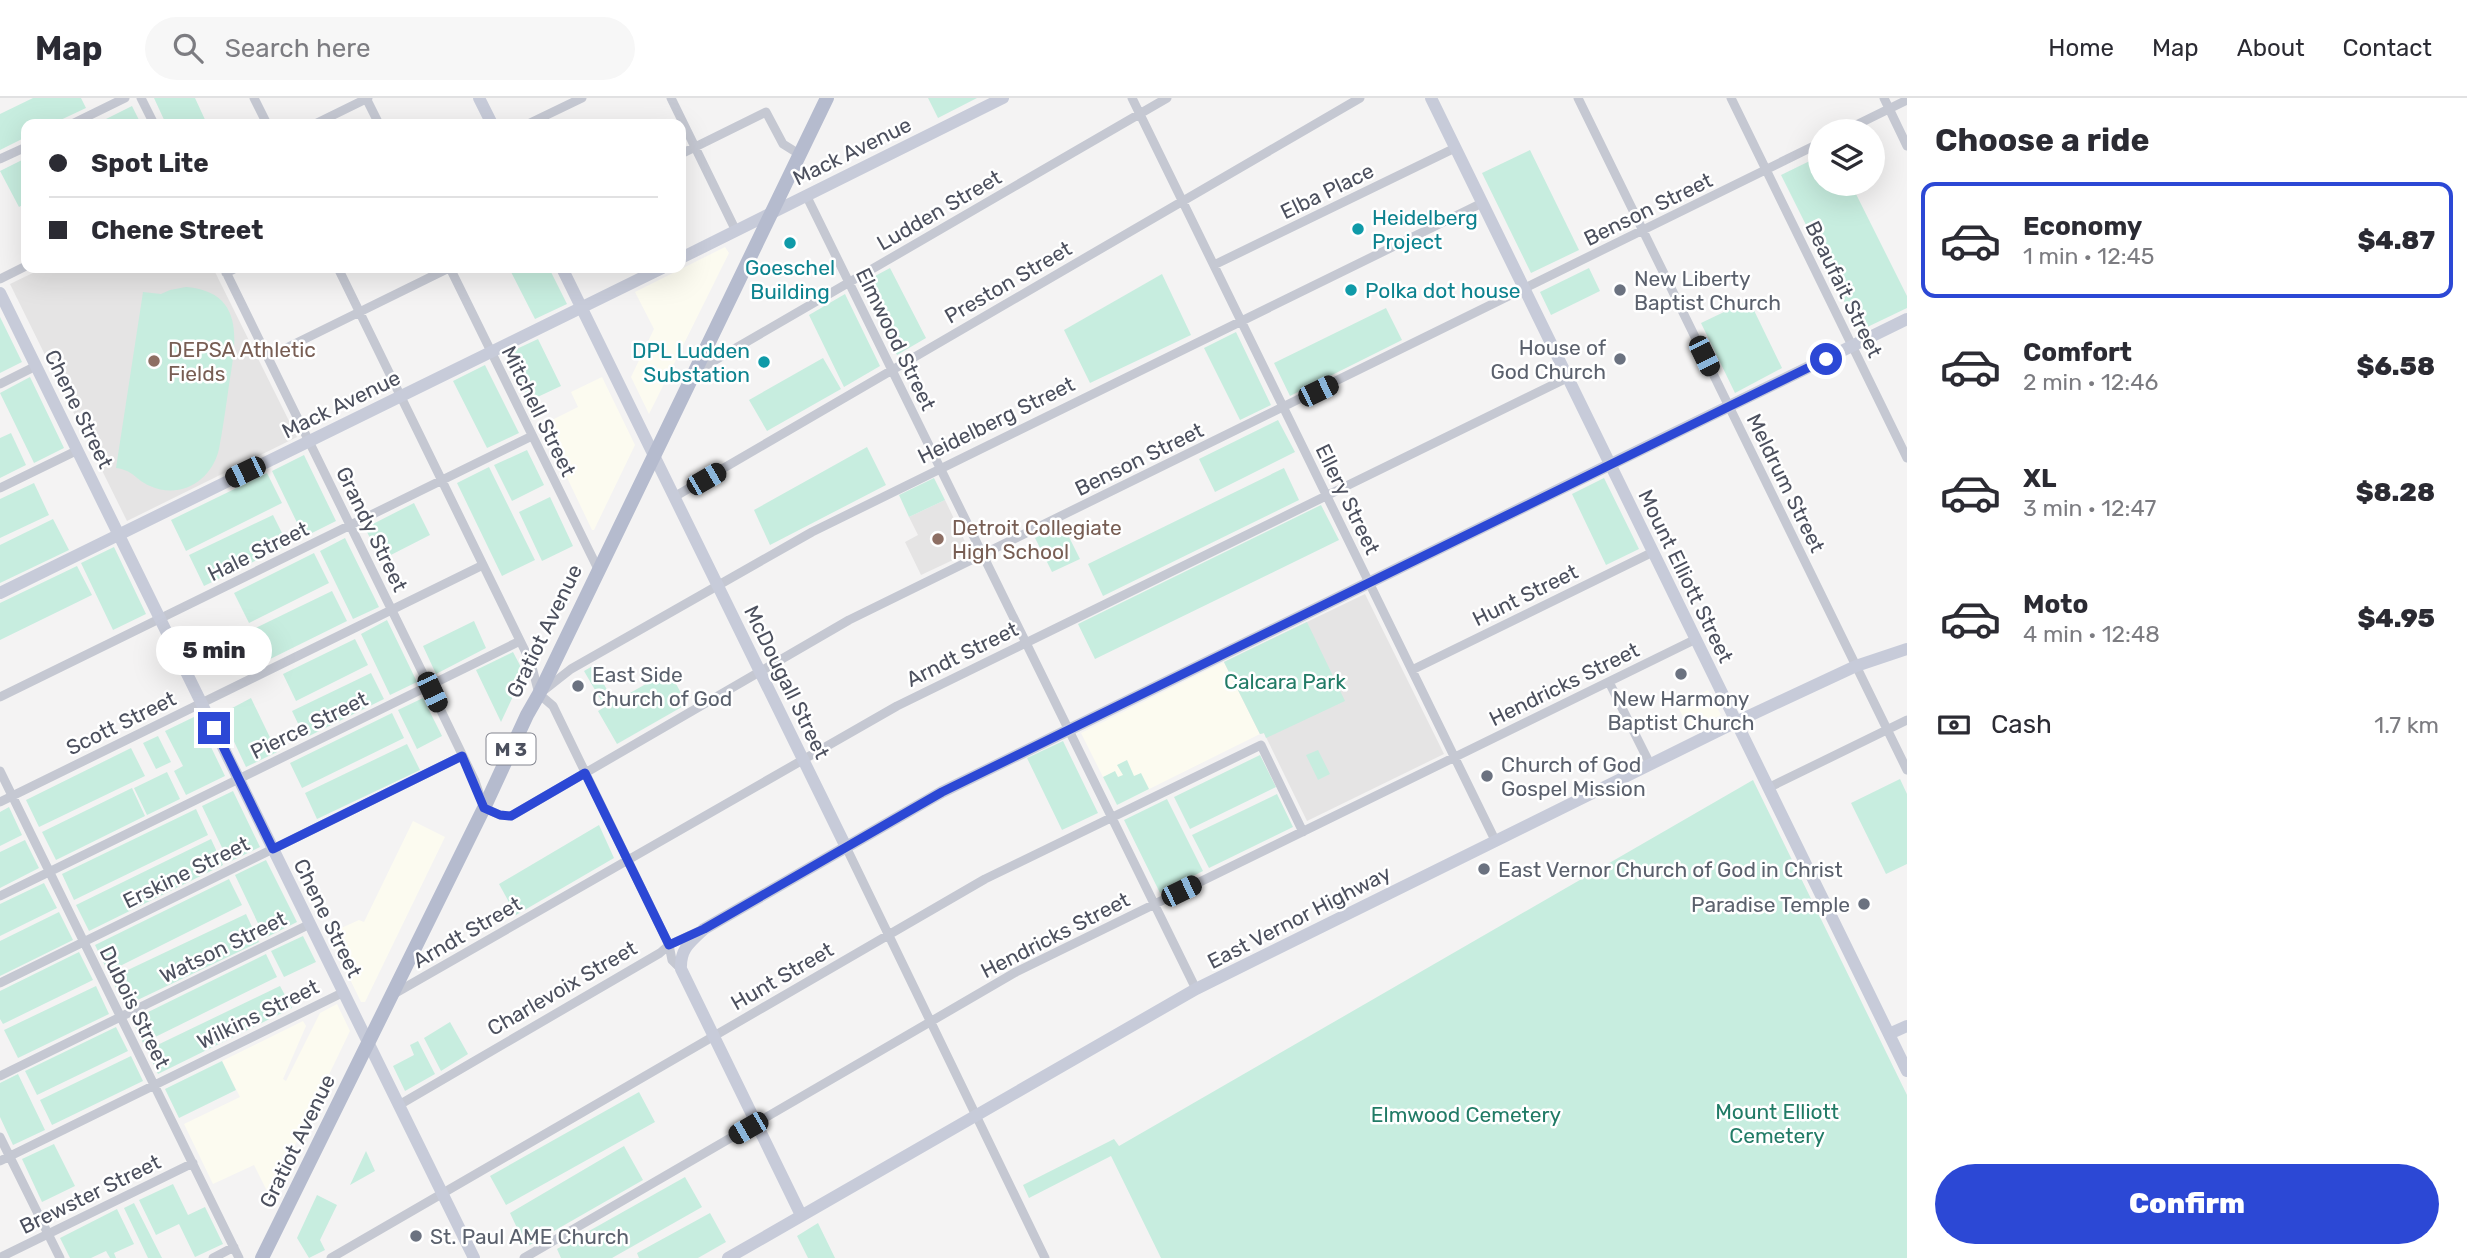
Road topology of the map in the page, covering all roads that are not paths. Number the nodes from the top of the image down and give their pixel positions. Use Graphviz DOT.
graph roads {
  1 [pos="125,98"];
  2 [pos="141,98"];
  3 [pos="254,98"];
  4 [pos="367,98"];
  5 [pos="479,98"];
  6 [pos="582,98"];
  7 [pos="670,98"];
  8 [pos="827,98"];
  9 [pos="1003,98"];
  10 [pos="1132,98"];
  11 [pos="1167,98"];
  12 [pos="1360,98"];
  13 [pos="1431,98"];
  14 [pos="1578,98"];
  15 [pos="1731,98"];
  16 [pos="1884,98"];
  17 [pos="1907,100"];
  18 [pos="1889,109"];
  19 [pos="1140,114"];
  20 [pos="82,119"];
  21 [pos="152,119"];
  22 [pos="264,119"];
  23 [pos="325,119"];
  24 [pos="377,119"];
  25 [pos="490,119"];
  26 [pos="538,119"];
  27 [pos="681,119"];
  28 [pos="1869,119"];
  29 [pos="686,128"];
  30 [pos="1907,146"];
  31 [pos="696,147"];
  32 [pos="21,148"];
  33 [pos="1455,148"];
  34 [pos="1808,149"];
  35 [pos="686,152"];
  36 [pos="799,154"];
  37 [pos="0,159"];
  38 [pos="1767,170"];
  39 [pos="806,195"];
  40 [pos="1182,201"];
  41 [pos="1482,203"];
  42 [pos="770,215"];
  43 [pos="736,231"];
  44 [pos="1643,231"];
  45 [pos="686,256"];
  46 [pos="1214,265"];
  47 [pos="21,268"];
  48 [pos="226,273"];
  49 [pos="340,273"];
  50 [pos="439,273"];
  51 [pos="452,273"];
  52 [pos="565,273"];
  53 [pos="652,273"];
  54 [pos="0,279"];
  55 [pos="849,282"];
  56 [pos="1524,289"];
  57 [pos="0,293"];
  58 [pos="582,307"];
  59 [pos="359,312"];
  60 [pos="1907,319"];
  61 [pos="1241,320"];
  62 [pos="1852,346"];
  63 [pos="491,352"];
  64 [pos="268,357"];
  65 [pos="36,366"];
  66 [pos="891,370"];
  67 [pos="693,372"];
  68 [pos="1567,378"];
  69 [pos="0,384"];
  70 [pos="401,396"];
  71 [pos="1729,406"];
  72 [pos="1284,407"];
  73 [pos="532,436"];
  74 [pos="309,441"];
  75 [pos="78,450"];
  76 [pos="654,453"];
  77 [pos="1907,458"];
  78 [pos="1610,464"];
  79 [pos="939,467"];
  80 [pos="442,480"];
  81 [pos="0,488"];
  82 [pos="1326,495"];
  83 [pos="674,497"];
  84 [pos="350,525"];
  85 [pos="119,534"];
  86 [pos="1653,552"];
  87 [pos="982,555"];
  88 [pos="483,565"];
  89 [pos="598,569"];
  90 [pos="1369,582"];
  91 [pos="717,584"];
  92 [pos="0,593"];
  93 [pos="392,609"];
  94 [pos="160,618"];
  95 [pos="1696,639"];
  96 [pos="520,641"];
  97 [pos="1025,642"];
  98 [pos="1907,649"];
  99 [pos="1856,666"];
  100 [pos="1412,670"];
  101 [pos="760,671"];
  102 [pos="1609,682"];
  103 [pos="429,685"];
  104 [pos="539,694"];
  105 [pos="0,697"];
  106 [pos="202,703"];
  107 [pos="1907,720"];
  108 [pos="1736,722"];
  109 [pos="1068,730"];
  110 [pos="1887,730"];
  111 [pos="462,756"];
  112 [pos="1455,757"];
  113 [pos="803,759"];
  114 [pos="1650,764"];
  115 [pos="1907,770"];
  116 [pos="0,771"];
  117 [pos="585,773"];
  118 [pos="239,779"];
  119 [pos="1768,788"];
  120 [pos="12,796"];
  121 [pos="0,802"];
  122 [pos="484,808"];
  123 [pos="1111,817"];
  124 [pos="1303,832"];
  125 [pos="1495,840"];
  126 [pos="846,847"];
  127 [pos="273,849"];
  128 [pos="628,861"];
  129 [pos="50,872"];
  130 [pos="0,896"];
  131 [pos="1154,905"];
  132 [pos="310,924"];
  133 [pos="704,929"];
  134 [pos="889,934"];
  135 [pos="84,942"];
  136 [pos="669,945"];
  137 [pos="681,970"];
  138 [pos="0,983"];
  139 [pos="1196,989"];
  140 [pos="344,992"];
  141 [pos="390,996"];
  142 [pos="121,1017"];
  143 [pos="932,1022"];
  144 [pos="1907,1026"];
  145 [pos="1889,1034"];
  146 [pos="713,1036"];
  147 [pos="368,1042"];
  148 [pos="1907,1071"];
  149 [pos="0,1076"];
  150 [pos="154,1085"];
  151 [pos="399,1105"];
  152 [pos="976,1114"];
  153 [pos="757,1123"];
  154 [pos="0,1137"];
  155 [pos="5,1158"];
  156 [pos="193,1163"];
  157 [pos="442,1192"];
  158 [pos="801,1216"];
  159 [pos="48,1234"];
  160 [pos="234,1247"];
  161 [pos="4,1256"];
  162 [pos="60,1258"];
  163 [pos="213,1258"];
  164 [pos="239,1258"];
  165 [pos="262,1258"];
  166 [pos="331,1258"];
  167 [pos="474,1258"];
  168 [pos="524,1258"];
  169 [pos="728,1258"];
  170 [pos="1045,1258"];
  1 -- 20 [label="street"];
  2 -- 21 [label="street"];
  3 -- 22 [label="street"];
  4 -- 23 [label="street"];
  4 -- 24 [label="street"];
  5 -- 25 [label="street"];
  6 -- 26 [label="street"];
  7 -- 27 [label="street"];
  8 -- 36 [label="main road, Gratiot Avenue / M 3"];
  9 -- 39 [label="street, Mack Avenue"];
  10 -- 19 [label="street, Ellery Street"];
  11 -- 19 [label="street, Ludden Street"];
  12 -- 40 [label="street, Preston Street"];
  13 -- 33 [label="street, Mount Elliott Street"];
  14 -- 44 [label="street, Meldrum Street"];
  15 -- 38 [label="street, Beaufait Street"];
  16 -- 18 [label="street"];
  17 -- 18 [label="street"];
  18 -- 28 [label="street"];
  18 -- 30 [label="street"];
  19 -- 40 [label="street, Ellery Street"];
  19 -- 55 [label="street, Ludden Street"];
  29 -- 31 [label="street"];
  31 -- 35 [label="street"];
  31 -- 36 [label="street"];
  31 -- 43 [label="street"];
  32 -- 37 [label="street"];
  33 -- 41 [label="street, Mount Elliott Street"];
  33 -- 46 [label="street, Elba Place"];
  34 -- 38 [label="street, Benson Street"];
  36 -- 42 [label="main road, Gratiot Avenue / M 3"];
  38 -- 44 [label="street, Benson Street"];
  38 -- 62 [label="street, Beaufait Street"];
  39 -- 42 [label="street, Mack Avenue"];
  39 -- 55 [label="street, Elmwood Street"];
  40 -- 46 [label="street, Ellery Street"];
  40 -- 66 [label="street, Preston Street"];
  41 -- 56 [label="street, Mount Elliott Street"];
  41 -- 61 [label="street, Heidelberg Street"];
  42 -- 43 [label="street, Mack Avenue"];
  42 -- 67 [label="main road, Gratiot Avenue / M 3"];
  43 -- 45 [label="street, Mack Avenue"];
  44 -- 56 [label="street, Benson Street"];
  44 -- 71 [label="street, Meldrum Street"];
  46 -- 61 [label="street, Ellery Street"];
  47 -- 54 [label="street"];
  48 -- 64 [label="street, Grandy Street"];
  49 -- 59 [label="street"];
  50 -- 59 [label="street"];
  51 -- 63 [label="street, Mitchell Street"];
  52 -- 58 [label="street, McDougall Street"];
  53 -- 58 [label="street, Mack Avenue"];
  55 -- 66 [label="street, Elmwood Street"];
  55 -- 67 [label="street, Ludden Street"];
  56 -- 68 [label="street, Mount Elliott Street"];
  56 -- 72 [label="street, Benson Street"];
  57 -- 65 [label="street, Chene Street"];
  58 -- 63 [label="street, Mack Avenue"];
  58 -- 76 [label="street, McDougall Street"];
  59 -- 64 [label="street"];
  59 -- 70 [label="street"];
  60 -- 62 [label="street, Charlevoix Street"];
  61 -- 72 [label="street, Ellery Street"];
  61 -- 79 [label="street, Heidelberg Street"];
  62 -- 71 [label="street, Charlevoix Street"];
  62 -- 77 [label="street, Beaufait Street"];
  63 -- 70 [label="street, Mack Avenue"];
  63 -- 73 [label="street, Mitchell Street"];
  64 -- 74 [label="street, Grandy Street"];
  65 -- 69 [label="street"];
  65 -- 75 [label="street, Chene Street"];
  66 -- 79 [label="street, Elmwood Street"];
  66 -- 83 [label="street, Preston Street"];
  67 -- 76 [label="main road, Gratiot Avenue / M 3"];
  68 -- 78 [label="street, Mount Elliott Street"];
  68 -- 82 [label="street, Arndt Street"];
  70 -- 74 [label="street, Mack Avenue"];
  70 -- 80 [label="street"];
  71 -- 78 [label="street, Charlevoix Street"];
  71 -- 99 [label="street, Meldrum Street"];
  72 -- 82 [label="street, Ellery Street"];
  72 -- 87 [label="street, Benson Street"];
  73 -- 80 [label="street, Hale Street"];
  73 -- 89 [label="street, Mitchell Street"];
  74 -- 84 [label="street, Grandy Street"];
  74 -- 85 [label="street, Mack Avenue"];
  75 -- 81 [label="street"];
  75 -- 85 [label="street, Chene Street"];
  76 -- 83 [label="street, McDougall Street"];
  76 -- 89 [label="main road, Gratiot Avenue / M 3"];
  78 -- 86 [label="street, Mount Elliott Street"];
  78 -- 90 [label="street, Charlevoix Street"];
  79 -- 87 [label="street, Elmwood Street"];
  79 -- 91 [label="street, Heidelberg Street"];
  80 -- 84 [label="street, Hale Street"];
  80 -- 88 [label="street"];
  82 -- 90 [label="street, Ellery Street"];
  82 -- 97 [label="street, Arndt Street"];
  83 -- 91 [label="street, McDougall Street"];
  84 -- 93 [label="street, Grandy Street"];
  84 -- 94 [label="street, Hale Street"];
  85 -- 92 [label="street, Mack Avenue"];
  85 -- 94 [label="street, Chene Street"];
  86 -- 95 [label="street, Mount Elliott Street"];
  86 -- 100 [label="street, Hunt Street"];
  87 -- 97 [label="street, Elmwood Street"];
  87 -- 101 [label="street, Benson Street"];
  88 -- 93 [label="street, Scott Street"];
  88 -- 96 [label="street"];
  89 -- 104 [label="main road, Gratiot Avenue / M 3"];
  90 -- 100 [label="street, Ellery Street"];
  90 -- 109 [label="street, Charlevoix Street"];
  91 -- 101 [label="street, McDougall Street"];
  91 -- 104 [label="street, Heidelberg Street"];
  93 -- 103 [label="street, Grandy Street"];
  93 -- 106 [label="street, Scott Street"];
  94 -- 105 [label="street, Hale Street"];
  94 -- 106 [label="street, Chene Street"];
  95 -- 102 [label="street, Hendricks Street"];
  95 -- 108 [label="street, Mount Elliott Street"];
  96 -- 103 [label="street, Pierce Street"];
  96 -- 104 [label="street"];
  97 -- 109 [label="street, Elmwood Street"];
  97 -- 113 [label="street, Arndt Street"];
  98 -- 99 [label="street, East Vernor Highway"];
  99 -- 108 [label="street, East Vernor Highway"];
  99 -- 110 [label="street, Meldrum Street"];
  100 -- 112 [label="street, Ellery Street"];
  101 -- 113 [label="street, McDougall Street"];
  101 -- 117 [label="street, Benson Street"];
  102 -- 112 [label="street, Hendricks Street"];
  102 -- 114 [label="street"];
  103 -- 111 [label="street, Grandy Street"];
  103 -- 118 [label="street, Pierce Street"];
  104 -- 117 [label="street"];
  104 -- 122 [label="main road, Gratiot Avenue / M 3"];
  106 -- 118 [label="street, Chene Street"];
  106 -- 120 [label="street, Scott Street"];
  107 -- 110 [label="street"];
  108 -- 114 [label="street, East Vernor Highway"];
  108 -- 119 [label="street, Mount Elliott Street"];
  109 -- 123 [label="street, Elmwood Street"];
  109 -- 126 [label="street, Charlevoix Street"];
  110 -- 115 [label="street, Meldrum Street"];
  110 -- 119 [label="street"];
  111 -- 122 [label="street, Grandy Street"];
  111 -- 127 [label="street, Erskine Street"];
  112 -- 124 [label="street, Hendricks Street"];
  112 -- 125 [label="street, Ellery Street"];
  113 -- 126 [label="street, McDougall Street"];
  113 -- 128 [label="street, Arndt Street"];
  114 -- 125 [label="street, East Vernor Highway"];
  116 -- 120 [label="street, Dubois Street"];
  117 -- 122 [label="street, Benson Street"];
  117 -- 128 [label="street"];
  118 -- 127 [label="street, Chene Street"];
  118 -- 129 [label="street, Pierce Street"];
  119 -- 145 [label="street, Mount Elliott Street"];
  120 -- 121 [label="street, Scott Street"];
  120 -- 129 [label="street, Dubois Street"];
  122 -- 141 [label="main road, Gratiot Avenue / M 3"];
  123 -- 124 [label="street, Hunt Street"];
  123 -- 131 [label="street, Elmwood Street"];
  123 -- 134 [label="street, Hunt Street"];
  124 -- 131 [label="street, Hendricks Street"];
  125 -- 139 [label="street, East Vernor Highway"];
  126 -- 133 [label="street, Charlevoix Street"];
  126 -- 134 [label="street, McDougall Street"];
  127 -- 132 [label="street, Chene Street"];
  127 -- 135 [label="street, Erskine Street"];
  128 -- 136 [label="street"];
  128 -- 141 [label="street, Arndt Street"];
  129 -- 130 [label="street, Pierce Street"];
  129 -- 135 [label="street, Dubois Street"];
  131 -- 139 [label="street, Elmwood Street"];
  131 -- 143 [label="street, Hendricks Street"];
  132 -- 140 [label="street, Chene Street"];
  132 -- 142 [label="street, Watson Street"];
  133 -- 136 [label="street, Charlevoix Street"];
  133 -- 137 [label="street"];
  134 -- 143 [label="street, McDougall Street"];
  134 -- 146 [label="street, Hunt Street"];
  135 -- 138 [label="street, Erskine Street"];
  135 -- 142 [label="street, Dubois Street"];
  136 -- 137 [label="street"];
  136 -- 151 [label="street, Charlevoix Street"];
  137 -- 146 [label="street"];
  139 -- 152 [label="street, East Vernor Highway"];
  140 -- 147 [label="street, Chene Street"];
  140 -- 150 [label="street, Wilkins Street"];
  141 -- 147 [label="main road, Gratiot Avenue / M 3"];
  142 -- 149 [label="street, Watson Street"];
  142 -- 150 [label="street, Dubois Street"];
  143 -- 152 [label="street, McDougall Street"];
  143 -- 153 [label="street, Hendricks Street"];
  144 -- 145 [label="street"];
  145 -- 148 [label="street, Mount Elliott Street"];
  146 -- 153 [label="street"];
  146 -- 157 [label="street, Hunt Street"];
  147 -- 151 [label="street, Chene Street"];
  147 -- 165 [label="main road, Gratiot Avenue / M 3"];
  150 -- 155 [label="street, Wilkins Street"];
  150 -- 156 [label="street, Dubois Street"];
  151 -- 157 [label="street, Chene Street"];
  152 -- 158 [label="street, East Vernor Highway"];
  152 -- 170 [label="street, McDougall Street"];
  153 -- 158 [label="street"];
  153 -- 168 [label="street, Hendricks Street"];
  154 -- 155 [label="street"];
  155 -- 159 [label="street"];
  156 -- 159 [label="street, Brewster Street"];
  156 -- 160 [label="street, Dubois Street"];
  157 -- 166 [label="street, Hunt Street"];
  157 -- 167 [label="street, Chene Street"];
  158 -- 169 [label="street, East Vernor Highway"];
  159 -- 161 [label="street, Brewster Street"];
  159 -- 162 [label="street"];
  160 -- 163 [label="street"];
  160 -- 164 [label="street, Dubois Street"];
}
